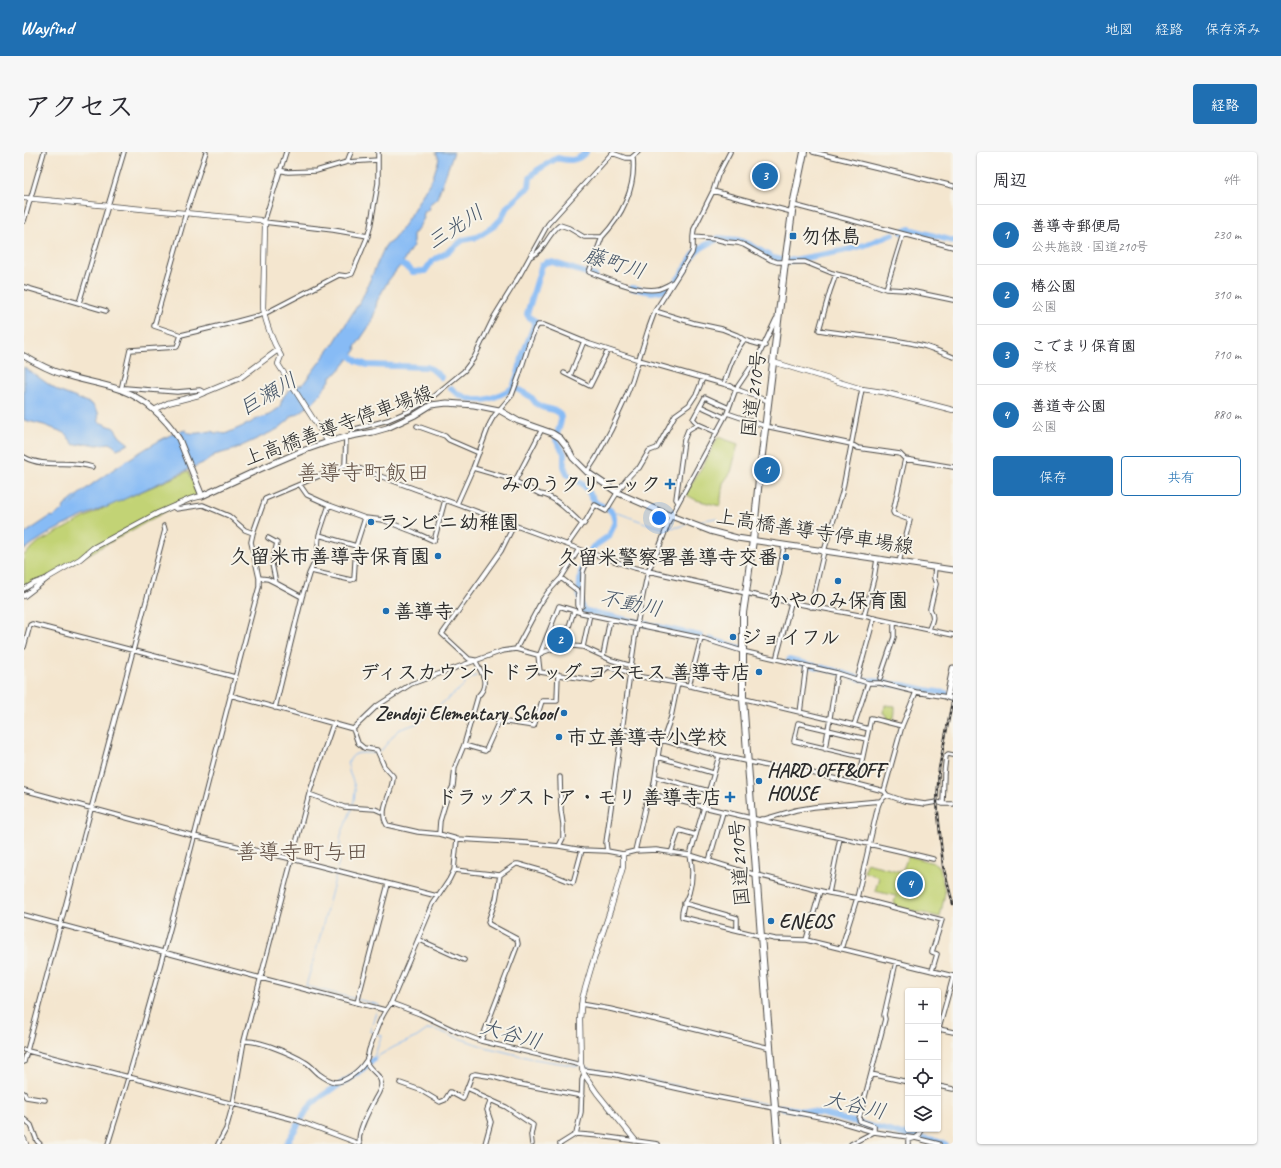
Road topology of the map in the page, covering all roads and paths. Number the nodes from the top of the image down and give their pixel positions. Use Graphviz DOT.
graph roads {
  1 [pos="44,152"];
  2 [pos="124,152"];
  3 [pos="206,152"];
  4 [pos="286,152"];
  5 [pos="350,152"];
  6 [pos="378,152"];
  7 [pos="638,152"];
  8 [pos="730,152"];
  9 [pos="804,152"];
  10 [pos="813,152"];
  11 [pos="613,153"];
  12 [pos="630,158"];
  13 [pos="378,160"];
  14 [pos="347,162"];
  15 [pos="279,170"];
  16 [pos="953,186"];
  17 [pos="713,191"];
  18 [pos="24,198"];
  19 [pos="31,199"];
  20 [pos="793,205"];
  21 [pos="109,206"];
  22 [pos="792,212"];
  23 [pos="186,213"];
  24 [pos="24,221"];
  25 [pos="264,222"];
  26 [pos="903,234"];
  27 [pos="368,236"];
  28 [pos="693,237"];
  29 [pos="602,238"];
  30 [pos="953,247"];
  31 [pos="530,257"];
  32 [pos="785,263"];
  33 [pos="836,274"];
  34 [pos="673,283"];
  35 [pos="24,287"];
  36 [pos="886,288"];
  37 [pos="953,300"];
  38 [pos="79,303"];
  39 [pos="106,311"];
  40 [pos="655,311"];
  41 [pos="779,312"];
  42 [pos="264,314"];
  43 [pos="181,335"];
  44 [pos="744,340"];
  45 [pos="584,341"];
  46 [pos="765,346"];
  47 [pos="278,350"];
  48 [pos="608,350"];
  49 [pos="24,356"];
  50 [pos="953,357"];
  51 [pos="639,360"];
  52 [pos="773,362"];
  53 [pos="564,373"];
  54 [pos="570,376"];
  55 [pos="703,378"];
  56 [pos="724,384"];
  57 [pos="736,389"];
  58 [pos="862,389"];
  59 [pos="121,390"];
  60 [pos="205,393"];
  61 [pos="768,401"];
  62 [pos="700,406"];
  63 [pos="728,408"];
  64 [pos="154,410"];
  65 [pos="499,410"];
  66 [pos="953,410"];
  67 [pos="727,413"];
  68 [pos="724,417"];
  69 [pos="698,424"];
  70 [pos="417,426"];
  71 [pos="765,426"];
  72 [pos="542,429"];
  73 [pos="716,432"];
  74 [pos="348,437"];
  75 [pos="328,442"];
  76 [pos="851,444"];
  77 [pos="479,453"];
  78 [pos="24,457"];
  79 [pos="905,459"];
  80 [pos="345,465"];
  81 [pos="92,467"];
  82 [pos="953,467"];
  83 [pos="473,468"];
  84 [pos="587,472"];
  85 [pos="515,481"];
  86 [pos="300,485"];
  87 [pos="618,493"];
  88 [pos="201,494"];
  89 [pos="445,500"];
  90 [pos="678,502"];
  91 [pos="457,504"];
  92 [pos="329,505"];
  93 [pos="173,507"];
  94 [pos="670,516"];
  95 [pos="365,518"];
  96 [pos="582,524"];
  97 [pos="514,525"];
  98 [pos="164,526"];
  99 [pos="253,533"];
  100 [pos="319,535"];
  101 [pos="268,538"];
  102 [pos="753,540"];
  103 [pos="568,544"];
  104 [pos="784,545"];
  105 [pos="356,546"];
  106 [pos="579,549"];
  107 [pos="824,551"];
  108 [pos="590,553"];
  109 [pos="877,559"];
  110 [pos="899,562"];
  111 [pos="935,567"];
  112 [pos="953,570"];
  113 [pos="310,571"];
  114 [pos="648,571"];
  115 [pos="50,577"];
  116 [pos="259,578"];
  117 [pos="561,578"];
  118 [pos="276,583"];
  119 [pos="24,589"];
  120 [pos="746,593"];
  121 [pos="24,596"];
  122 [pos="302,597"];
  123 [pos="772,599"];
  124 [pos="791,603"];
  125 [pos="582,606"];
  126 [pos="811,607"];
  127 [pos="574,611"];
  128 [pos="580,612"];
  129 [pos="590,614"];
  130 [pos="864,616"];
  131 [pos="874,618"];
  132 [pos="610,619"];
  133 [pos="637,623"];
  134 [pos="894,623"];
  135 [pos="929,629"];
  136 [pos="953,635"];
  137 [pos="701,638"];
  138 [pos="563,645"];
  139 [pos="24,647"];
  140 [pos="583,648"];
  141 [pos="516,649"];
  142 [pos="132,650"];
  143 [pos="742,651"];
  144 [pos="539,655"];
  145 [pos="603,656"];
  146 [pos="777,656"];
  147 [pos="475,660"];
  148 [pos="632,666"];
  149 [pos="806,666"];
  150 [pos="953,668"];
  151 [pos="837,673"];
  152 [pos="558,674"];
  153 [pos="630,675"];
  154 [pos="235,676"];
  155 [pos="880,678"];
  156 [pos="857,680"];
  157 [pos="678,683"];
  158 [pos="868,683"];
  159 [pos="689,686"];
  160 [pos="916,692"];
  161 [pos="230,695"];
  162 [pos="950,698"];
  163 [pos="743,699"];
  164 [pos="275,708"];
  165 [pos="800,713"];
  166 [pos="830,719"];
  167 [pos="333,724"];
  168 [pos="854,725"];
  169 [pos="902,726"];
  170 [pos="353,729"];
  171 [pos="868,729"];
  172 [pos="623,730"];
  173 [pos="828,730"];
  174 [pos="866,739"];
  175 [pos="662,740"];
  176 [pos="464,745"];
  177 [pos="824,749"];
  178 [pos="953,755"];
  179 [pos="719,756"];
  180 [pos="658,757"];
  181 [pos="862,757"];
  182 [pos="749,762"];
  183 [pos="713,773"];
  184 [pos="560,777"];
  185 [pos="656,777"];
  186 [pos="858,784"];
  187 [pos="24,790"];
  188 [pos="709,791"];
  189 [pos="884,791"];
  190 [pos="309,794"];
  191 [pos="652,794"];
  192 [pos="887,795"];
  193 [pos="880,801"];
  194 [pos="943,804"];
  195 [pos="953,804"];
  196 [pos="91,808"];
  197 [pos="704,808"];
  198 [pos="723,812"];
  199 [pos="384,813"];
  200 [pos="752,819"];
  201 [pos="439,834"];
  202 [pos="696,835"];
  203 [pos="194,836"];
  204 [pos="840,838"];
  205 [pos="457,839"];
  206 [pos="870,843"];
  207 [pos="559,846"];
  208 [pos="582,850"];
  209 [pos="607,851"];
  210 [pos="635,851"];
  211 [pos="671,853"];
  212 [pos="623,854"];
  213 [pos="690,855"];
  214 [pos="292,859"];
  215 [pos="933,859"];
  216 [pos="709,861"];
  217 [pos="454,870"];
  218 [pos="756,874"];
  219 [pos="500,875"];
  220 [pos="388,884"];
  221 [pos="820,891"];
  222 [pos="829,893"];
  223 [pos="437,896"];
  224 [pos="857,898"];
  225 [pos="684,903"];
  226 [pos="24,915"];
  227 [pos="60,925"];
  228 [pos="737,930"];
  229 [pos="761,936"];
  230 [pos="418,938"];
  231 [pos="806,940"];
  232 [pos="841,949"];
  233 [pos="163,952"];
  234 [pos="464,960"];
  235 [pos="896,962"];
  236 [pos="932,971"];
  237 [pos="953,976"];
  238 [pos="261,978"];
  239 [pos="357,1003"];
  240 [pos="391,1003"];
  241 [pos="582,1004"];
  242 [pos="385,1010"];
  243 [pos="940,1024"];
  244 [pos="941,1030"];
  245 [pos="953,1032"];
  246 [pos="244,1040"];
  247 [pos="481,1041"];
  248 [pos="770,1048"];
  249 [pos="26,1050"];
  250 [pos="366,1061"];
  251 [pos="24,1062"];
  252 [pos="581,1064"];
  253 [pos="583,1072"];
  254 [pos="871,1074"];
  255 [pos="129,1077"];
  256 [pos="905,1081"];
  257 [pos="400,1083"];
  258 [pos="941,1087"];
  259 [pos="467,1088"];
  260 [pos="953,1089"];
  261 [pos="24,1093"];
  262 [pos="582,1096"];
  263 [pos="45,1100"];
  264 [pos="491,1100"];
  265 [pos="233,1104"];
  266 [pos="776,1108"];
  267 [pos="24,1119"];
  268 [pos="874,1132"];
  269 [pos="921,1132"];
  270 [pos="576,1134"];
  271 [pos="901,1137"];
  272 [pos="915,1138"];
  273 [pos="24,1139"];
  274 [pos="636,1142"];
  275 [pos="908,1142"];
  276 [pos="26,1144"];
  277 [pos="40,1144"];
  278 [pos="108,1144"];
  279 [pos="219,1144"];
  280 [pos="360,1144"];
  281 [pos="485,1144"];
  282 [pos="532,1144"];
  283 [pos="560,1144"];
  284 [pos="658,1144"];
  285 [pos="778,1144"];
  286 [pos="851,1144"];
  287 [pos="939,1144"];
  1 -- 19 [label="street"];
  2 -- 21 [label="street"];
  3 -- 23 [label="street"];
  4 -- 15 [label="street"];
  5 -- 14 [label="street"];
  6 -- 13 [label="street"];
  7 -- 12 [label="street"];
  8 -- 17 [label="street"];
  9 -- 20 [label="highway, 国道210号"];
  10 -- 16 [label="street"];
  11 -- 12 [label="street"];
  11 -- 31 [label="street"];
  12 -- 29 [label="street"];
  13 -- 14 [label="street"];
  13 -- 27 [label="street"];
  14 -- 15 [label="street"];
  15 -- 25 [label="street"];
  17 -- 22 [label="street"];
  17 -- 28 [label="street"];
  18 -- 19 [label="street"];
  19 -- 21 [label="street"];
  19 -- 24 [label="street"];
  20 -- 22 [label="highway, 国道210号"];
  20 -- 26 [label="street"];
  21 -- 23 [label="street"];
  21 -- 38 [label="street"];
  22 -- 32 [label="highway, 国道210号"];
  23 -- 25 [label="street"];
  23 -- 43 [label="street"];
  25 -- 27 [label="street"];
  25 -- 42 [label="street"];
  26 -- 30 [label="street"];
  26 -- 36 [label="street"];
  27 -- 42 [label="street"];
  28 -- 32 [label="street"];
  28 -- 34 [label="street"];
  29 -- 31 [label="street"];
  29 -- 34 [label="street"];
  31 -- 74 [label="street"];
  32 -- 33 [label="street"];
  32 -- 41 [label="highway, 国道210号"];
  33 -- 36 [label="street"];
  33 -- 50 [label="street"];
  34 -- 40 [label="street"];
  35 -- 38 [label="street"];
  36 -- 37 [label="street"];
  38 -- 39 [label="street"];
  40 -- 44 [label="street"];
  40 -- 51 [label="street"];
  41 -- 46 [label="street"];
  41 -- 52 [label="highway, 国道210号"];
  42 -- 43 [label="street"];
  42 -- 47 [label="street"];
  43 -- 59 [label="street"];
  44 -- 46 [label="street"];
  44 -- 56 [label="street"];
  45 -- 48 [label="street"];
  45 -- 54 [label="street"];
  45 -- 65 [label="street"];
  46 -- 57 [label="street"];
  47 -- 60 [label="street"];
  47 -- 75 [label="street"];
  48 -- 51 [label="street"];
  48 -- 54 [label="street"];
  49 -- 59 [label="main road"];
  51 -- 55 [label="street"];
  51 -- 84 [label="street"];
  52 -- 58 [label="street"];
  52 -- 61 [label="highway, 国道210号"];
  53 -- 54 [label="street"];
  55 -- 56 [label="street"];
  55 -- 87 [label="street"];
  56 -- 57 [label="street"];
  57 -- 61 [label="street"];
  57 -- 63 [label="street"];
  58 -- 66 [label="street"];
  58 -- 76 [label="street"];
  59 -- 60 [label="street"];
  59 -- 64 [label="main road"];
  60 -- 64 [label="street"];
  61 -- 71 [label="highway, 国道210号"];
  62 -- 63 [label="street"];
  62 -- 68 [label="street"];
  62 -- 69 [label="street"];
  63 -- 67 [label="street"];
  64 -- 88 [label="main road"];
  65 -- 72 [label="main road, 上高橋善導寺停車場線"];
  65 -- 74 [label="main road, 上高橋善導寺停車場線"];
  65 -- 77 [label="street"];
  67 -- 68 [label="street"];
  67 -- 71 [label="street"];
  68 -- 73 [label="street"];
  69 -- 73 [label="street"];
  69 -- 90 [label="street"];
  70 -- 77 [label="street"];
  71 -- 76 [label="street"];
  71 -- 102 [label="highway, 国道210号"];
  72 -- 84 [label="main road, 上高橋善導寺停車場線"];
  72 -- 85 [label="street"];
  73 -- 90 [label="street"];
  74 -- 75 [label="main road, 上高橋善導寺停車場線"];
  74 -- 80 [label="street"];
  75 -- 88 [label="main road, 上高橋善導寺停車場線"];
  76 -- 79 [label="street"];
  76 -- 107 [label="street"];
  77 -- 83 [label="street"];
  78 -- 81 [label="street"];
  79 -- 82 [label="street"];
  79 -- 110 [label="street"];
  80 -- 86 [label="street"];
  80 -- 89 [label="street"];
  83 -- 85 [label="street"];
  83 -- 91 [label="street"];
  84 -- 87 [label="main road, 上高橋善導寺停車場線"];
  85 -- 96 [label="street"];
  86 -- 92 [label="street"];
  86 -- 99 [label="street"];
  87 -- 94 [label="main road, 上高橋善導寺停車場線"];
  87 -- 96 [label="street"];
  88 -- 93 [label="street"];
  89 -- 91 [label="street"];
  89 -- 95 [label="street"];
  90 -- 94 [label="street"];
  91 -- 97 [label="street"];
  92 -- 95 [label="street"];
  92 -- 100 [label="street"];
  93 -- 99 [label="street"];
  93 -- 115 [label="street"];
  94 -- 102 [label="main road, 上高橋善導寺停車場線"];
  94 -- 114 [label="street"];
  95 -- 105 [label="street"];
  96 -- 103 [label="street"];
  97 -- 103 [label="street"];
  97 -- 147 [label="street"];
  98 -- 142 [label="street"];
  99 -- 116 [label="street"];
  100 -- 105 [label="street"];
  100 -- 113 [label="street"];
  101 -- 118 [label="street"];
  102 -- 104 [label="main road, 上高橋善導寺停車場線"];
  102 -- 120 [label="highway, 国道210号"];
  103 -- 106 [label="street"];
  104 -- 107 [label="main road, 上高橋善導寺停車場線"];
  104 -- 123 [label="street"];
  105 -- 113 [label="street"];
  106 -- 108 [label="street"];
  106 -- 117 [label="street"];
  107 -- 109 [label="main road, 上高橋善導寺停車場線"];
  107 -- 126 [label="street"];
  108 -- 114 [label="street"];
  108 -- 125 [label="street"];
  109 -- 110 [label="main road, 上高橋善導寺停車場線"];
  109 -- 130 [label="street"];
  110 -- 111 [label="main road, 上高橋善導寺停車場線"];
  111 -- 112 [label="main road, 上高橋善導寺停車場線"];
  111 -- 135 [label="street"];
  113 -- 122 [label="street"];
  114 -- 120 [label="street"];
  114 -- 133 [label="street"];
  115 -- 119 [label="street"];
  115 -- 121 [label="street"];
  116 -- 118 [label="street"];
  116 -- 154 [label="street"];
  117 -- 128 [label="street"];
  117 -- 141 [label="street"];
  118 -- 122 [label="street"];
  120 -- 123 [label="street"];
  120 -- 143 [label="highway, 国道210号"];
  122 -- 164 [label="street"];
  123 -- 124 [label="street"];
  124 -- 126 [label="street"];
  124 -- 146 [label="street"];
  126 -- 130 [label="street"];
  127 -- 128 [label="street"];
  127 -- 138 [label="street"];
  127 -- 144 [label="street"];
  128 -- 129 [label="street"];
  129 -- 132 [label="street"];
  129 -- 140 [label="street"];
  130 -- 131 [label="street"];
  131 -- 134 [label="street"];
  131 -- 156 [label="street"];
  132 -- 133 [label="street"];
  132 -- 145 [label="street"];
  133 -- 137 [label="street"];
  133 -- 148 [label="street"];
  134 -- 135 [label="street"];
  134 -- 155 [label="street"];
  135 -- 136 [label="street"];
  137 -- 143 [label="street"];
  137 -- 159 [label="street"];
  138 -- 140 [label="street"];
  138 -- 144 [label="street"];
  139 -- 142 [label="street"];
  140 -- 145 [label="street"];
  141 -- 144 [label="street"];
  141 -- 147 [label="street"];
  142 -- 154 [label="street"];
  142 -- 196 [label="street"];
  143 -- 149 [label="street"];
  143 -- 163 [label="highway, 国道210号"];
  144 -- 152 [label="street"];
  145 -- 148 [label="street"];
  147 -- 170 [label="street"];
  147 -- 176 [label="street"];
  148 -- 153 [label="street"];
  149 -- 151 [label="street"];
  149 -- 165 [label="street"];
  150 -- 162 [label="main road"];
  151 -- 156 [label="street"];
  151 -- 166 [label="street"];
  152 -- 153 [label="street"];
  152 -- 176 [label="street"];
  153 -- 157 [label="street"];
  153 -- 172 [label="street"];
  154 -- 161 [label="street"];
  156 -- 158 [label="street"];
  157 -- 159 [label="street"];
  157 -- 175 [label="street"];
  158 -- 160 [label="street"];
  158 -- 168 [label="street"];
  159 -- 163 [label="street"];
  160 -- 162 [label="street"];
  160 -- 169 [label="street"];
  161 -- 164 [label="street"];
  161 -- 203 [label="street"];
  163 -- 165 [label="street"];
  163 -- 182 [label="highway, 国道210号"];
  164 -- 167 [label="street"];
  165 -- 166 [label="street"];
  166 -- 168 [label="street"];
  166 -- 173 [label="street"];
  167 -- 170 [label="street"];
  167 -- 190 [label="street"];
  168 -- 171 [label="street"];
  169 -- 171 [label="street"];
  169 -- 189 [label="street"];
  170 -- 199 [label="street"];
  171 -- 174 [label="street"];
  172 -- 175 [label="street"];
  172 -- 209 [label="street"];
  173 -- 174 [label="street"];
  173 -- 177 [label="street"];
  173 -- 177 [label="street"];
  174 -- 181 [label="street"];
  175 -- 179 [label="street"];
  175 -- 180 [label="street"];
  176 -- 201 [label="street"];
  177 -- 181 [label="street"];
  178 -- 194 [label="street"];
  179 -- 182 [label="street"];
  179 -- 183 [label="street"];
  180 -- 183 [label="street"];
  180 -- 185 [label="street"];
  181 -- 186 [label="street"];
  182 -- 186 [label="street"];
  182 -- 200 [label="highway, 国道210号"];
  183 -- 188 [label="street"];
  184 -- 207 [label="street"];
  185 -- 188 [label="street"];
  185 -- 191 [label="street"];
  186 -- 189 [label="street"];
  187 -- 196 [label="street"];
  188 -- 197 [label="street"];
  189 -- 192 [label="street"];
  190 -- 199 [label="street"];
  190 -- 214 [label="street"];
  191 -- 197 [label="street"];
  191 -- 210 [label="street"];
  192 -- 193 [label="street"];
  192 -- 194 [label="street"];
  193 -- 200 [label="street"];
  193 -- 206 [label="street"];
  194 -- 195 [label="street"];
  196 -- 203 [label="street"];
  196 -- 227 [label="street"];
  197 -- 198 [label="street"];
  197 -- 202 [label="street"];
  198 -- 200 [label="street"];
  198 -- 216 [label="street"];
  199 -- 201 [label="street"];
  200 -- 204 [label="street"];
  200 -- 218 [label="highway, 国道210号"];
  201 -- 205 [label="street"];
  202 -- 211 [label="street"];
  202 -- 213 [label="street"];
  203 -- 214 [label="street"];
  203 -- 233 [label="street"];
  204 -- 206 [label="street"];
  204 -- 222 [label="street"];
  205 -- 207 [label="street"];
  205 -- 217 [label="street"];
  206 -- 215 [label="street"];
  206 -- 224 [label="street"];
  207 -- 208 [label="street"];
  208 -- 209 [label="street"];
  208 -- 219 [label="street"];
  209 -- 212 [label="street"];
  210 -- 211 [label="street"];
  210 -- 212 [label="street"];
  211 -- 213 [label="street"];
  212 -- 241 [label="street"];
  213 -- 216 [label="street"];
  213 -- 225 [label="street"];
  214 -- 220 [label="street"];
  214 -- 238 [label="street"];
  216 -- 218 [label="street"];
  217 -- 219 [label="street"];
  217 -- 223 [label="street"];
  218 -- 221 [label="street"];
  218 -- 229 [label="highway, 国道210号"];
  219 -- 247 [label="street"];
  220 -- 223 [label="street"];
  220 -- 239 [label="street"];
  221 -- 222 [label="street"];
  221 -- 231 [label="street"];
  222 -- 224 [label="street"];
  223 -- 230 [label="street"];
  224 -- 232 [label="street"];
  224 -- 236 [label="street"];
  225 -- 228 [label="street"];
  225 -- 228 [label="street"];
  226 -- 227 [label="street"];
  227 -- 233 [label="street"];
  227 -- 249 [label="street"];
  228 -- 229 [label="street"];
  229 -- 231 [label="street"];
  229 -- 248 [label="highway, 国道210号"];
  230 -- 234 [label="street"];
  230 -- 240 [label="street"];
  231 -- 232 [label="street"];
  232 -- 235 [label="street"];
  233 -- 238 [label="street"];
  233 -- 255 [label="street"];
  235 -- 236 [label="street"];
  235 -- 254 [label="street"];
  236 -- 237 [label="street"];
  237 -- 243 [label="street"];
  238 -- 239 [label="street"];
  238 -- 246 [label="street"];
  239 -- 242 [label="street"];
  240 -- 242 [label="street"];
  240 -- 247 [label="street"];
  241 -- 248 [label="street"];
  241 -- 252 [label="street"];
  242 -- 250 [label="street"];
  244 -- 245 [label="street"];
  246 -- 250 [label="street"];
  246 -- 265 [label="street"];
  247 -- 252 [label="street"];
  248 -- 266 [label="highway, 国道210号"];
  249 -- 251 [label="street"];
  249 -- 255 [label="street"];
  250 -- 280 [label="street"];
  252 -- 253 [label="street"];
  253 -- 262 [label="street"];
  253 -- 266 [label="street"];
  253 -- 274 [label="street"];
  254 -- 256 [label="street"];
  254 -- 268 [label="street"];
  255 -- 265 [label="street"];
  255 -- 278 [label="street"];
  257 -- 259 [label="street"];
  258 -- 260 [label="street"];
  259 -- 262 [label="street"];
  259 -- 264 [label="street"];
  261 -- 263 [label="street"];
  262 -- 270 [label="street"];
  264 -- 281 [label="street"];
  264 -- 282 [label="street"];
  265 -- 279 [label="street"];
  265 -- 280 [label="street"];
  266 -- 268 [label="street"];
  266 -- 285 [label="highway, 国道210号"];
  267 -- 277 [label="street"];
  268 -- 271 [label="street"];
  268 -- 286 [label="street"];
  269 -- 272 [label="street"];
  270 -- 274 [label="street"];
  270 -- 283 [label="street"];
  271 -- 272 [label="street"];
  271 -- 275 [label="street"];
  272 -- 275 [label="street"];
  272 -- 287 [label="street"];
  273 -- 276 [label="street"];
  274 -- 284 [label="street"];
}
